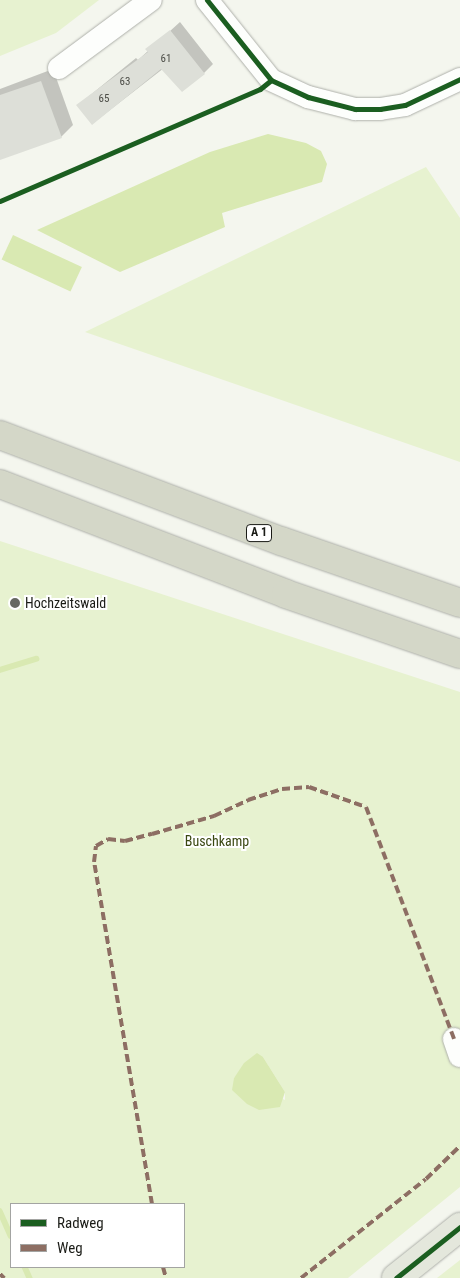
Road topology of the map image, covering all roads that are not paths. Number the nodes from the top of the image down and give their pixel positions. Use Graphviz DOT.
graph roads {
  1 [pos="151,0"];
  2 [pos="207,0"];
  3 [pos="59,68"];
  4 [pos="460,79"];
  5 [pos="0,435"];
  6 [pos="0,484"];
  7 [pos="460,603"];
  8 [pos="460,654"];
  9 [pos="460,1227"];
  10 [pos="396,1278"];
  1 -- 3 [label="street"];
  2 -- 4 [label="street"];
  5 -- 7 [label="highway, A 1"];
  6 -- 8 [label="highway"];
  9 -- 10 [label="main road"];
}
